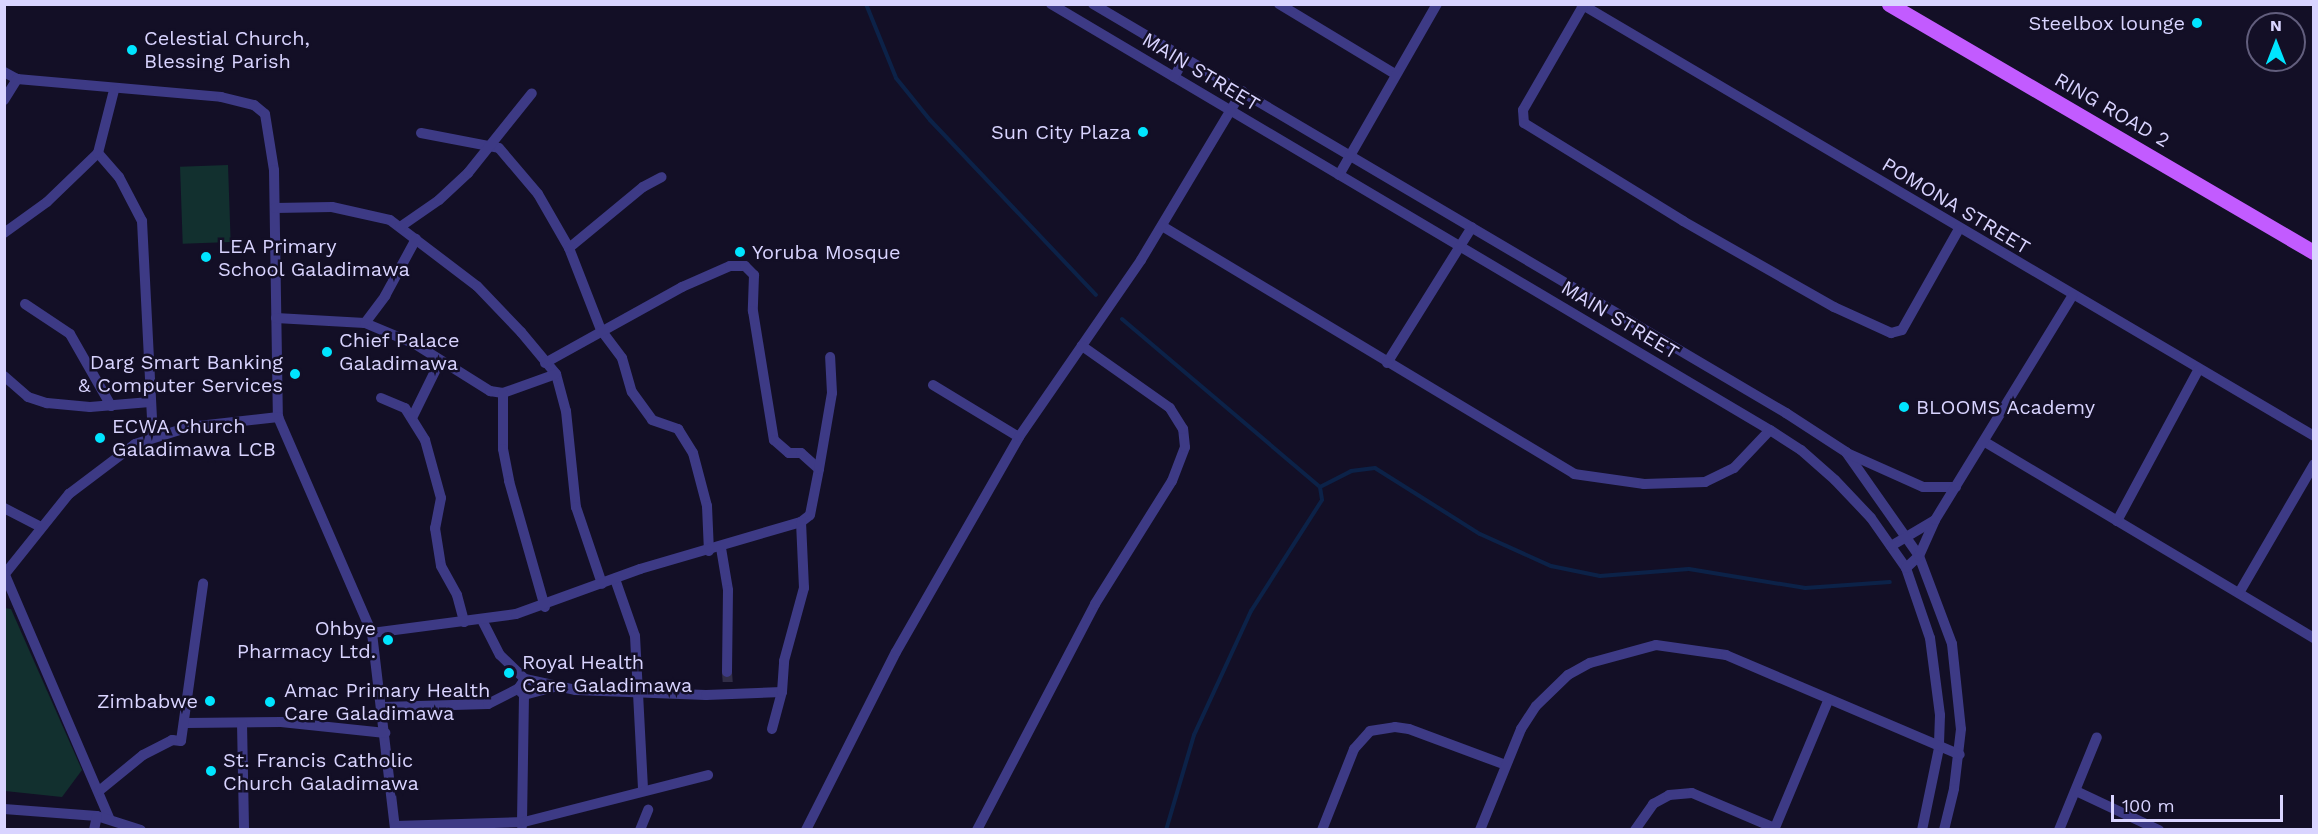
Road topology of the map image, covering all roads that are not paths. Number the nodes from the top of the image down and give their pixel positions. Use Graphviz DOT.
graph roads {
  1 [pos="1052,4"];
  2 [pos="1093,4"];
  3 [pos="1437,4"];
  4 [pos="1889,4"];
  5 [pos="1281,5"];
  6 [pos="1582,5"];
  7 [pos="1108,15"];
  8 [pos="1098,31"];
  9 [pos="1185,58"];
  10 [pos="4,72"];
  11 [pos="1395,74"];
  12 [pos="1174,77"];
  13 [pos="17,79"];
  14 [pos="114,90"];
  15 [pos="1242,91"];
  16 [pos="532,93"];
  17 [pos="4,100"];
  18 [pos="1231,111"];
  19 [pos="421,133"];
  20 [pos="489,143"];
  21 [pos="98,153"];
  22 [pos="1351,155"];
  23 [pos="1339,176"];
  24 [pos="662,177"];
  25 [pos="275,208"];
  26 [pos="400,226"];
  27 [pos="1162,226"];
  28 [pos="1472,227"];
  29 [pos="1959,229"];
  30 [pos="4,233"];
  31 [pos="416,239"];
  32 [pos="1460,246"];
  33 [pos="569,248"];
  34 [pos="2313,252"];
  35 [pos="2072,296"];
  36 [pos="25,304"];
  37 [pos="276,318"];
  38 [pos="364,323"];
  39 [pos="601,330"];
  40 [pos="1082,346"];
  41 [pos="830,357"];
  42 [pos="440,362"];
  43 [pos="545,363"];
  44 [pos="1387,363"];
  45 [pos="2199,369"];
  46 [pos="556,374"];
  47 [pos="4,376"];
  48 [pos="933,385"];
  49 [pos="503,393"];
  50 [pos="381,398"];
  51 [pos="150,402"];
  52 [pos="111,406"];
  53 [pos="278,417"];
  54 [pos="412,418"];
  55 [pos="1770,430"];
  56 [pos="153,436"];
  57 [pos="2313,436"];
  58 [pos="1019,437"];
  59 [pos="1985,442"];
  60 [pos="1846,452"];
  61 [pos="2313,464"];
  62 [pos="819,469"];
  63 [pos="1956,487"];
  64 [pos="4,508"];
  65 [pos="1935,520"];
  66 [pos="2117,520"];
  67 [pos="801,522"];
  68 [pos="41,527"];
  69 [pos="1906,534"];
  70 [pos="1891,546"];
  71 [pos="722,548"];
  72 [pos="709,551"];
  73 [pos="1920,556"];
  74 [pos="1906,568"];
  75 [pos="5,575"];
  76 [pos="615,579"];
  77 [pos="202,584"];
  78 [pos="603,584"];
  79 [pos="2239,593"];
  80 [pos="545,607"];
  81 [pos="482,620"];
  82 [pos="464,622"];
  83 [pos="372,633"];
  84 [pos="2313,638"];
  85 [pos="727,672"];
  86 [pos="525,679"];
  87 [pos="557,686"];
  88 [pos="640,691"];
  89 [pos="521,692"];
  90 [pos="782,692"];
  91 [pos="1828,701"];
  92 [pos="382,707"];
  93 [pos="186,723"];
  94 [pos="242,723"];
  95 [pos="772,729"];
  96 [pos="385,733"];
  97 [pos="2097,737"];
  98 [pos="1939,748"];
  99 [pos="1960,755"];
  100 [pos="1506,765"];
  101 [pos="708,776"];
  102 [pos="643,790"];
  103 [pos="99,791"];
  104 [pos="2076,791"];
  105 [pos="4,809"];
  106 [pos="648,810"];
  107 [pos="97,816"];
  108 [pos="109,818"];
  109 [pos="522,826"];
  110 [pos="395,828"];
  111 [pos="1774,829"];
  112 [pos="94,830"];
  113 [pos="141,830"];
  114 [pos="244,830"];
  115 [pos="640,830"];
  116 [pos="806,830"];
  117 [pos="977,830"];
  118 [pos="1322,830"];
  119 [pos="1480,830"];
  120 [pos="1635,830"];
  121 [pos="1922,830"];
  122 [pos="1944,830"];
  123 [pos="2059,830"];
  124 [pos="2159,830"];
  1 -- 8 [label="street, MAIN STREET"];
  2 -- 7 [label="street, MAIN STREET"];
  3 -- 11 [label="street"];
  4 -- 34 [label="main road, RING ROAD 2"];
  5 -- 11 [label="street"];
  6 -- 29 [label="street, POMONA STREET"];
  6 -- 29 [label="street"];
  7 -- 8 [label="street"];
  7 -- 9 [label="street, MAIN STREET"];
  8 -- 12 [label="street, MAIN STREET"];
  9 -- 12 [label="street"];
  9 -- 15 [label="street, MAIN STREET"];
  10 -- 13 [label="street"];
  11 -- 22 [label="street"];
  12 -- 18 [label="street, MAIN STREET"];
  13 -- 14 [label="street"];
  13 -- 17 [label="street"];
  14 -- 21 [label="street"];
  14 -- 25 [label="street"];
  15 -- 18 [label="street"];
  15 -- 22 [label="street, MAIN STREET"];
  16 -- 20 [label="street"];
  18 -- 23 [label="street, MAIN STREET"];
  18 -- 27 [label="street"];
  19 -- 20 [label="street"];
  20 -- 26 [label="street"];
  20 -- 33 [label="street"];
  21 -- 30 [label="street"];
  21 -- 51 [label="street"];
  22 -- 23 [label="street"];
  22 -- 28 [label="street, MAIN STREET"];
  23 -- 32 [label="street, MAIN STREET"];
  24 -- 33 [label="street"];
  25 -- 26 [label="street"];
  25 -- 37 [label="street"];
  26 -- 31 [label="street"];
  27 -- 40 [label="street"];
  27 -- 44 [label="street"];
  28 -- 32 [label="street"];
  28 -- 60 [label="street, MAIN STREET"];
  29 -- 35 [label="street, POMONA STREET"];
  31 -- 38 [label="street"];
  31 -- 43 [label="street"];
  32 -- 44 [label="street"];
  32 -- 55 [label="street, MAIN STREET"];
  33 -- 39 [label="street"];
  35 -- 45 [label="street, POMONA STREET"];
  35 -- 59 [label="street"];
  36 -- 52 [label="street"];
  37 -- 38 [label="street"];
  37 -- 53 [label="street"];
  38 -- 42 [label="street"];
  39 -- 43 [label="street"];
  39 -- 62 [label="street"];
  39 -- 72 [label="street"];
  40 -- 58 [label="street"];
  40 -- 117 [label="street"];
  41 -- 62 [label="street"];
  42 -- 49 [label="street"];
  42 -- 54 [label="street"];
  43 -- 46 [label="street"];
  44 -- 55 [label="street"];
  45 -- 57 [label="street, POMONA STREET"];
  45 -- 66 [label="street"];
  46 -- 49 [label="street"];
  46 -- 78 [label="street"];
  47 -- 52 [label="street"];
  48 -- 58 [label="street"];
  49 -- 80 [label="street"];
  50 -- 54 [label="street"];
  51 -- 52 [label="street"];
  51 -- 56 [label="street"];
  53 -- 56 [label="street"];
  53 -- 83 [label="street"];
  54 -- 82 [label="street"];
  55 -- 70 [label="street, MAIN STREET"];
  56 -- 68 [label="street"];
  58 -- 116 [label="street"];
  59 -- 63 [label="street"];
  59 -- 66 [label="street"];
  60 -- 63 [label="street"];
  60 -- 69 [label="street, MAIN STREET"];
  61 -- 79 [label="street"];
  62 -- 67 [label="street"];
  63 -- 65 [label="street"];
  64 -- 68 [label="street"];
  65 -- 69 [label="street"];
  65 -- 73 [label="street"];
  66 -- 79 [label="street"];
  67 -- 71 [label="street"];
  67 -- 90 [label="street"];
  68 -- 75 [label="street"];
  69 -- 70 [label="street"];
  69 -- 73 [label="street, MAIN STREET"];
  70 -- 74 [label="street, MAIN STREET"];
  71 -- 72 [label="street"];
  71 -- 85 [label="street"];
  72 -- 76 [label="street"];
  73 -- 74 [label="street"];
  73 -- 99 [label="street, MAIN STREET"];
  74 -- 98 [label="street, MAIN STREET"];
  75 -- 103 [label="street"];
  76 -- 78 [label="street"];
  76 -- 88 [label="street"];
  77 -- 93 [label="street"];
  78 -- 80 [label="street"];
  79 -- 84 [label="street"];
  80 -- 81 [label="street"];
  81 -- 82 [label="street"];
  81 -- 86 [label="street"];
  82 -- 83 [label="street"];
  83 -- 92 [label="street"];
  86 -- 87 [label="street"];
  86 -- 89 [label="street"];
  87 -- 88 [label="street"];
  87 -- 89 [label="street"];
  88 -- 90 [label="street"];
  88 -- 102 [label="street"];
  89 -- 92 [label="street"];
  89 -- 109 [label="street"];
  90 -- 95 [label="street"];
  91 -- 98 [label="street"];
  91 -- 100 [label="street"];
  91 -- 111 [label="street"];
  92 -- 96 [label="street"];
  93 -- 94 [label="street"];
  93 -- 103 [label="street"];
  94 -- 96 [label="street"];
  94 -- 114 [label="street"];
  96 -- 110 [label="street"];
  97 -- 104 [label="street"];
  98 -- 99 [label="street"];
  98 -- 121 [label="street, MAIN STREET"];
  99 -- 122 [label="street, MAIN STREET"];
  100 -- 118 [label="street"];
  100 -- 119 [label="street"];
  101 -- 102 [label="street"];
  102 -- 109 [label="street"];
  103 -- 108 [label="street"];
  104 -- 123 [label="street"];
  104 -- 124 [label="street"];
  105 -- 107 [label="street"];
  106 -- 115 [label="street"];
  107 -- 108 [label="street"];
  107 -- 112 [label="street"];
  108 -- 113 [label="street"];
  109 -- 110 [label="street"];
  111 -- 120 [label="street"];
}
